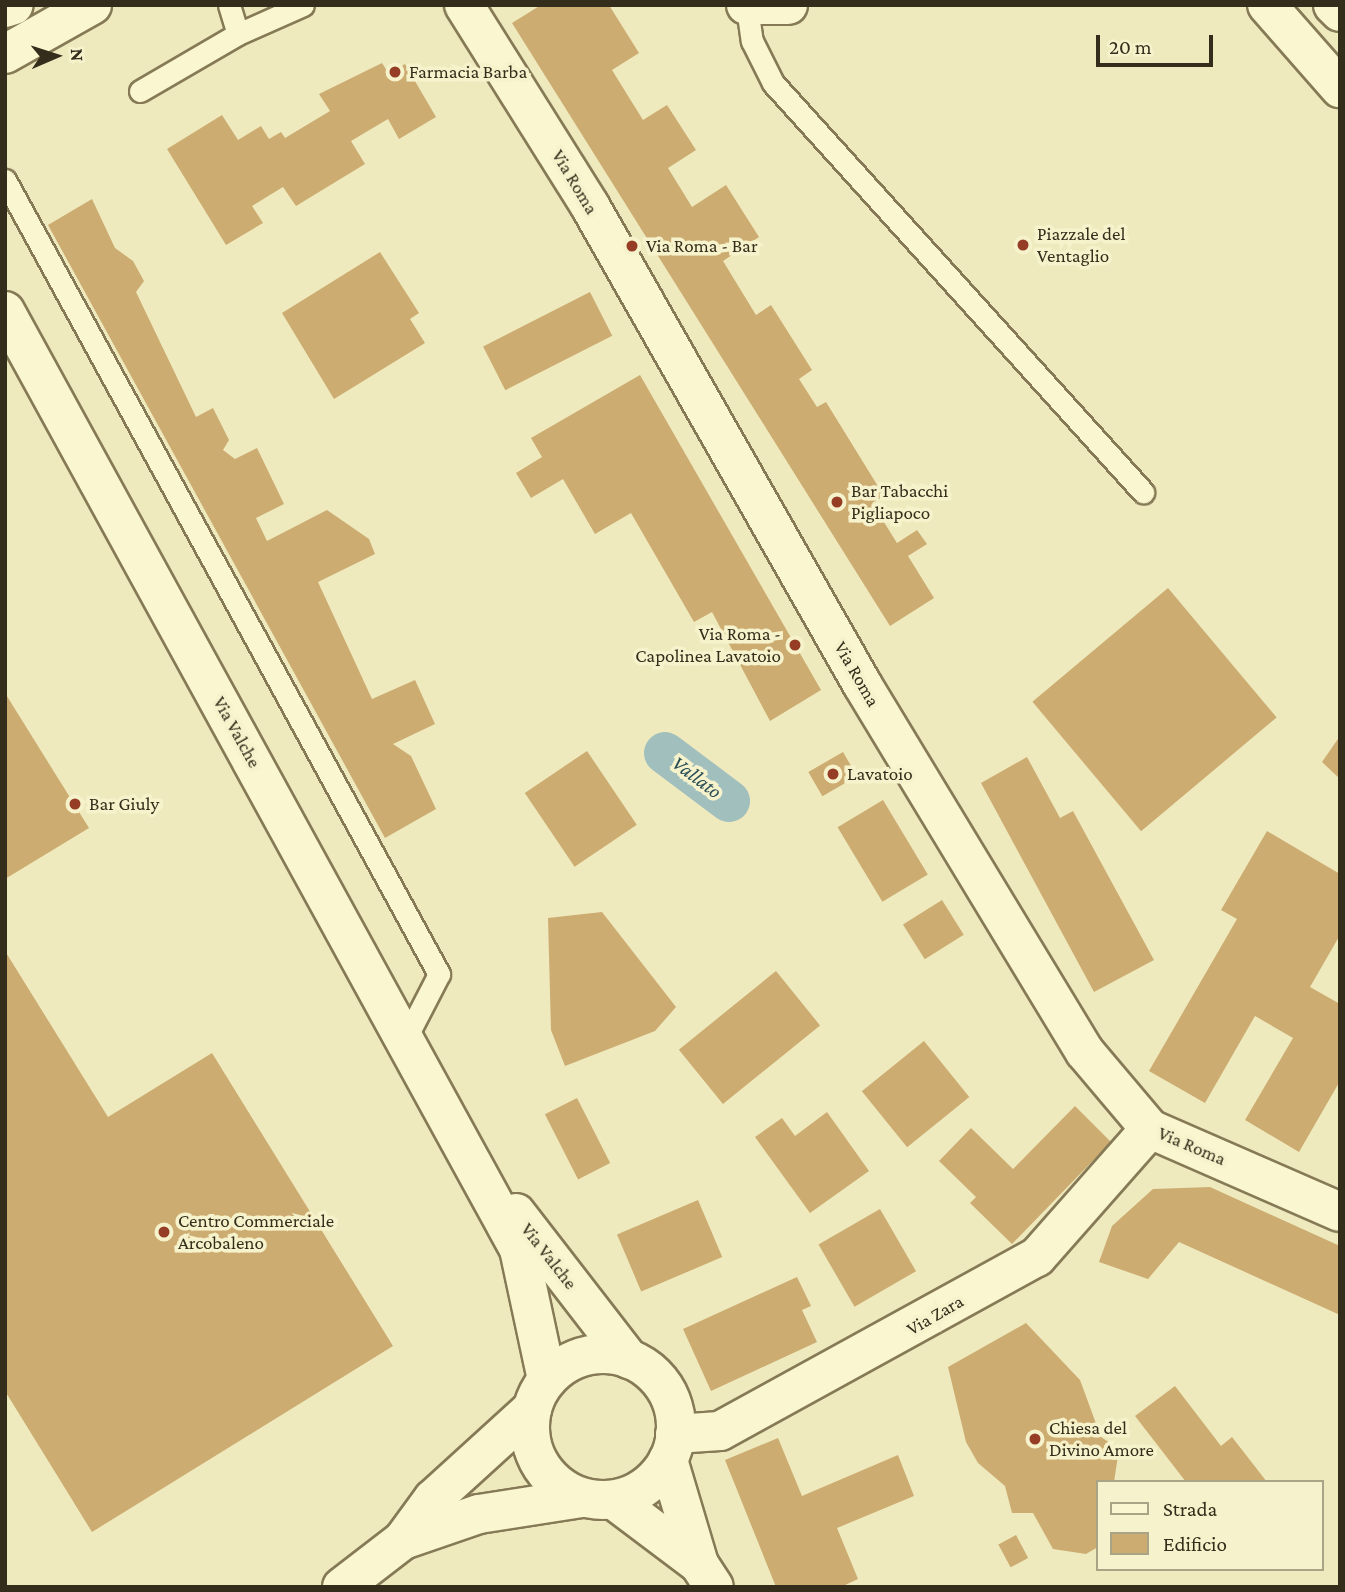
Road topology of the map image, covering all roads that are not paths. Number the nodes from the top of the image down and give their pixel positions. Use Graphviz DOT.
graph roads {
  1 [pos="14,5"];
  2 [pos="92,5"];
  3 [pos="229,5"];
  4 [pos="303,5"];
  5 [pos="788,5"];
  6 [pos="1267,5"];
  7 [pos="1333,5"];
  8 [pos="747,6"];
  9 [pos="5,8"];
  10 [pos="465,12"];
  11 [pos="1340,12"];
  12 [pos="238,34"];
  13 [pos="5,54"];
  14 [pos="1340,88"];
  15 [pos="140,91"];
  16 [pos="5,180"];
  17 [pos="5,311"];
  18 [pos="1143,492"];
  19 [pos="406,1038"];
  20 [pos="1150,1129"];
  21 [pos="470,1153"];
  22 [pos="1331,1203"];
  23 [pos="629,1359"];
  24 [pos="539,1394"];
  25 [pos="672,1447"];
  26 [pos="598,1499"];
  27 [pos="403,1540"];
  28 [pos="706,1575"];
  29 [pos="342,1587"];
  1 -- 9 [label="main road"];
  2 -- 13 [label="main road"];
  3 -- 12 [label="lane"];
  4 -- 12 [label="lane"];
  5 -- 8 [label="main road"];
  6 -- 14 [label="main road"];
  7 -- 11 [label="main road"];
  8 -- 18 [label="lane"];
  10 -- 20 [label="main road, Via Roma"];
  12 -- 15 [label="lane"];
  16 -- 19 [label="lane"];
  17 -- 19 [label="main road, Via Valche"];
  19 -- 21 [label="main road, Via Valche"];
  20 -- 22 [label="main road, Via Roma"];
  20 -- 25 [label="main road, Via Zara"];
  21 -- 23 [label="main road, Via Valche"];
  21 -- 24 [label="main road, Via Valche"];
  23 -- 24 [label="main road"];
  23 -- 25 [label="main road"];
  24 -- 26 [label="main road"];
  24 -- 27 [label="main road"];
  25 -- 26 [label="main road"];
  25 -- 28 [label="main road"];
  26 -- 27 [label="main road"];
  26 -- 28 [label="main road"];
  27 -- 29 [label="main road"];
}
